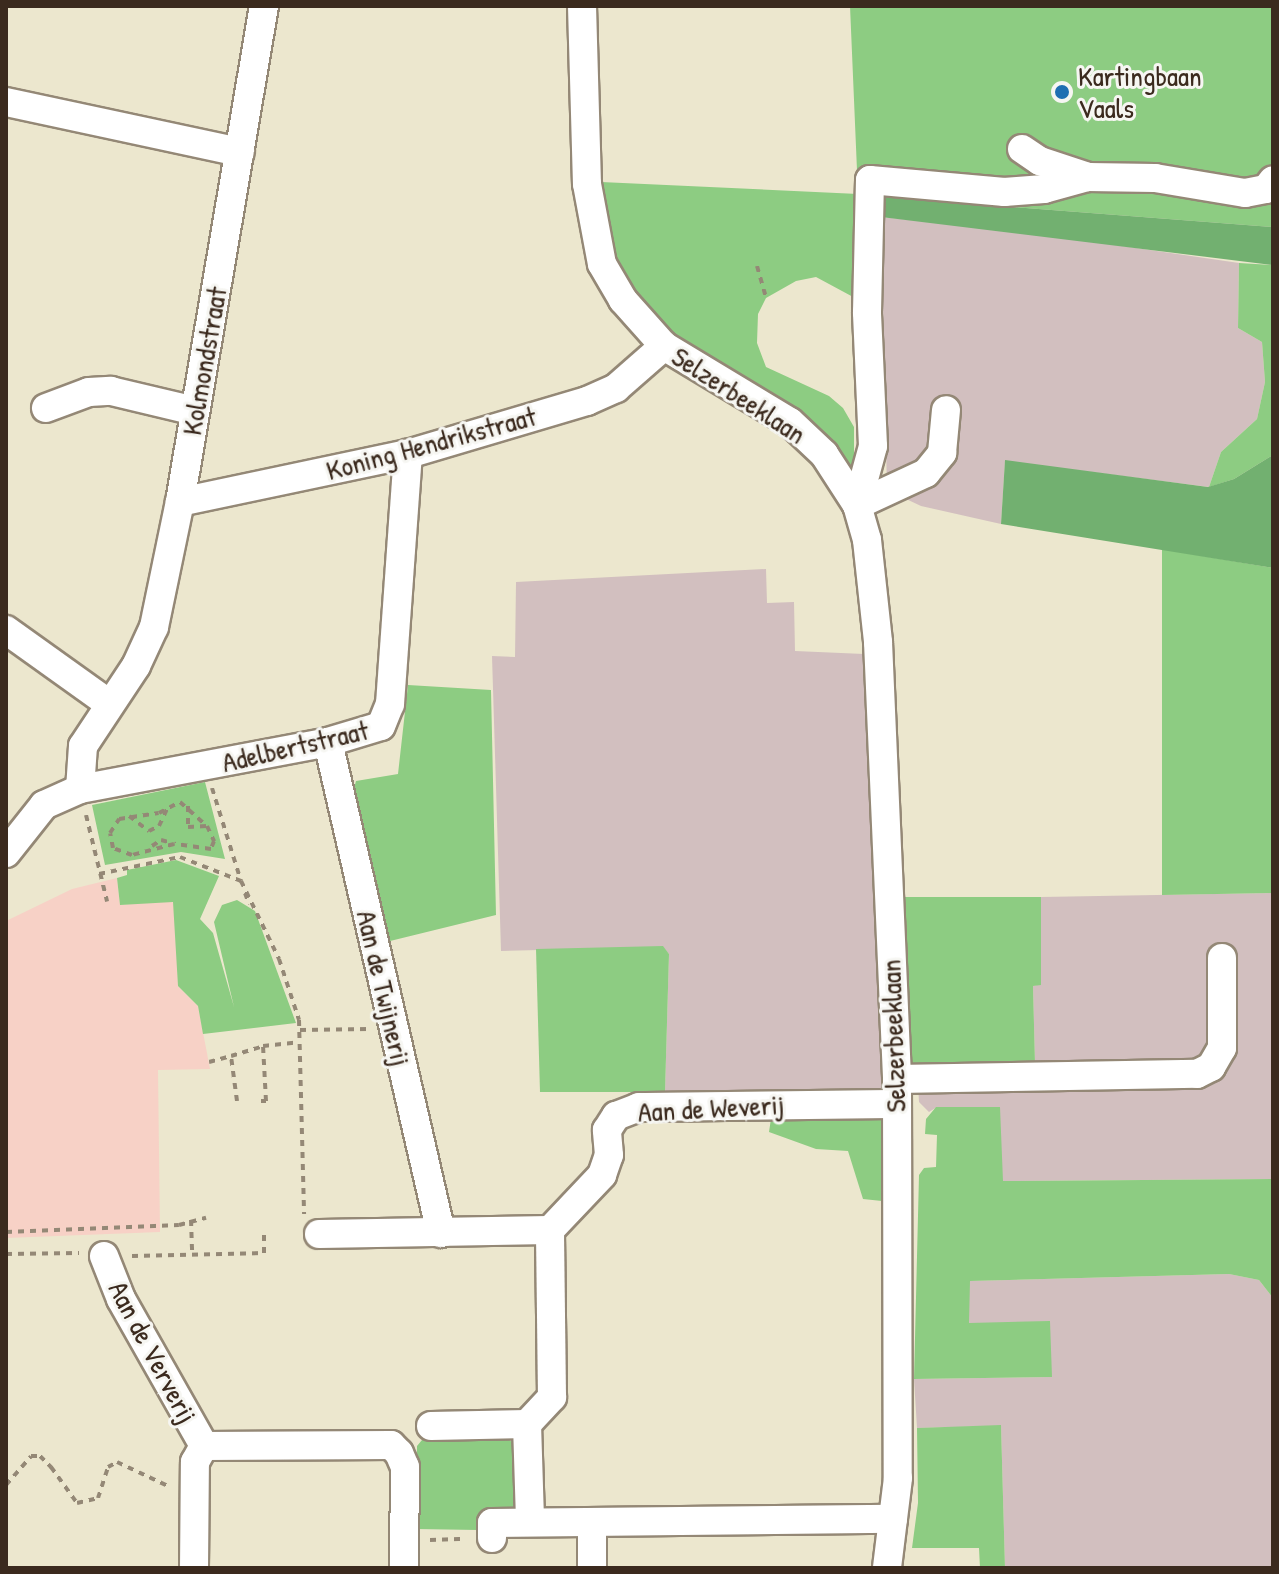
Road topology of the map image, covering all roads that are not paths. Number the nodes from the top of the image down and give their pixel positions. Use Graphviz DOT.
graph roads {
  1 [pos="264,6"];
  2 [pos="582,6"];
  3 [pos="6,102"];
  4 [pos="1022,149"];
  5 [pos="240,152"];
  6 [pos="1088,177"];
  7 [pos="1273,180"];
  8 [pos="664,346"];
  9 [pos="46,408"];
  10 [pos="946,410"];
  11 [pos="195,411"];
  12 [pos="408,454"];
  13 [pos="180,502"];
  14 [pos="857,505"];
  15 [pos="6,630"];
  16 [pos="108,703"];
  17 [pos="328,742"];
  18 [pos="80,789"];
  19 [pos="6,853"];
  20 [pos="1222,958"];
  21 [pos="897,1092"];
  22 [pos="312,1226"];
  23 [pos="550,1230"];
  24 [pos="441,1233"];
  25 [pos="104,1256"];
  26 [pos="527,1424"];
  27 [pos="431,1426"];
  28 [pos="204,1446"];
  29 [pos="893,1519"];
  30 [pos="530,1522"];
  31 [pos="592,1522"];
  32 [pos="492,1538"];
  33 [pos="404,1554"];
  34 [pos="194,1568"];
  35 [pos="592,1568"];
  36 [pos="887,1568"];
  1 -- 5 [label="street, Kolmondstraat"];
  2 -- 8 [label="street, Selzerbeeklaan"];
  3 -- 5 [label="street"];
  4 -- 6 [label="street"];
  5 -- 11 [label="street, Kolmondstraat"];
  6 -- 7 [label="street"];
  6 -- 14 [label="street"];
  8 -- 12 [label="street, Koning Hendrikstraat"];
  8 -- 14 [label="street, Selzerbeeklaan"];
  9 -- 11 [label="street"];
  10 -- 14 [label="street"];
  11 -- 13 [label="street, Kolmondstraat"];
  12 -- 13 [label="street, Koning Hendrikstraat"];
  12 -- 17 [label="street, Adelbertstraat"];
  13 -- 16 [label="street, Kolmondstraat"];
  14 -- 21 [label="street, Selzerbeeklaan"];
  15 -- 16 [label="street"];
  16 -- 18 [label="street, Kolmondstraat"];
  17 -- 18 [label="street, Adelbertstraat"];
  17 -- 24 [label="street, Aan de Twijnerij"];
  18 -- 19 [label="street"];
  20 -- 21 [label="street"];
  21 -- 23 [label="street, Aan de Weverij"];
  21 -- 29 [label="street, Selzerbeeklaan"];
  22 -- 24 [label="street"];
  23 -- 24 [label="street"];
  23 -- 26 [label="street"];
  25 -- 28 [label="street, Aan de Ververij"];
  26 -- 27 [label="street"];
  26 -- 30 [label="street"];
  28 -- 33 [label="street, Aan de Ververij"];
  28 -- 34 [label="street, Aan de Ververij"];
  29 -- 31 [label="street"];
  29 -- 36 [label="street, Selzerbeeklaan"];
  30 -- 31 [label="street"];
  30 -- 32 [label="street"];
  31 -- 35 [label="street"];
}
